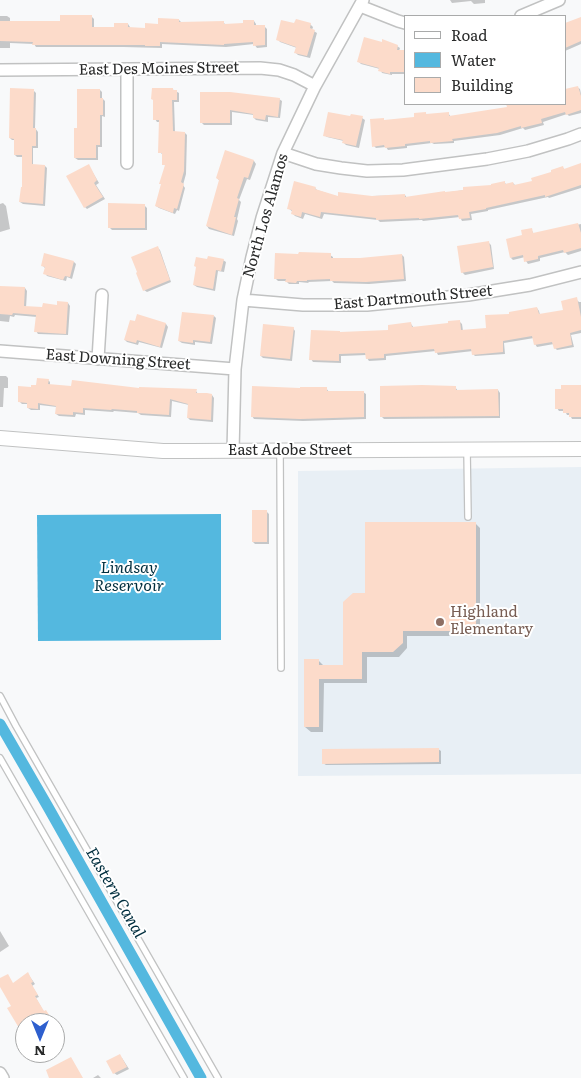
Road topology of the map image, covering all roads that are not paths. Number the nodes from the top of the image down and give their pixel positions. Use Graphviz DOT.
graph roads {
  1 [pos="559,0"];
  2 [pos="362,3"];
  3 [pos="523,15"];
  4 [pos="404,23"];
  5 [pos="127,69"];
  6 [pos="0,70"];
  7 [pos="315,86"];
  8 [pos="581,134"];
  9 [pos="283,153"];
  10 [pos="127,163"];
  11 [pos="581,272"];
  12 [pos="102,295"];
  13 [pos="243,300"];
  14 [pos="0,351"];
  15 [pos="98,359"];
  16 [pos="235,369"];
  17 [pos="0,438"];
  18 [pos="581,449"];
  19 [pos="468,450"];
  20 [pos="233,451"];
  21 [pos="280,451"];
  22 [pos="468,516"];
  23 [pos="281,668"];
  24 [pos="0,696"];
  25 [pos="0,758"];
  26 [pos="0,1073"];
  27 [pos="3,1078"];
  28 [pos="184,1078"];
  29 [pos="218,1078"];
  1 -- 3 [label="street"];
  2 -- 4 [label="street"];
  2 -- 7 [label="street, North Los Alamos"];
  5 -- 6 [label="street, East Des Moines Street"];
  5 -- 7 [label="street, East Des Moines Street"];
  5 -- 10 [label="street"];
  7 -- 9 [label="street, North Los Alamos"];
  8 -- 9 [label="street"];
  9 -- 13 [label="street, North Los Alamos"];
  11 -- 13 [label="street, East Dartmouth Street"];
  12 -- 15 [label="street"];
  13 -- 16 [label="street, North Los Alamos"];
  14 -- 15 [label="street, East Downing Street"];
  15 -- 16 [label="street, East Downing Street"];
  16 -- 20 [label="street, North Los Alamos"];
  17 -- 20 [label="street, East Adobe Street"];
  18 -- 19 [label="street, East Adobe Street"];
  19 -- 21 [label="street, East Adobe Street"];
  19 -- 22 [label="lane"];
  20 -- 21 [label="street, East Adobe Street"];
  21 -- 23 [label="lane"];
  24 -- 29 [label="lane"];
  25 -- 28 [label="lane"];
  26 -- 27 [label="street"];
}
